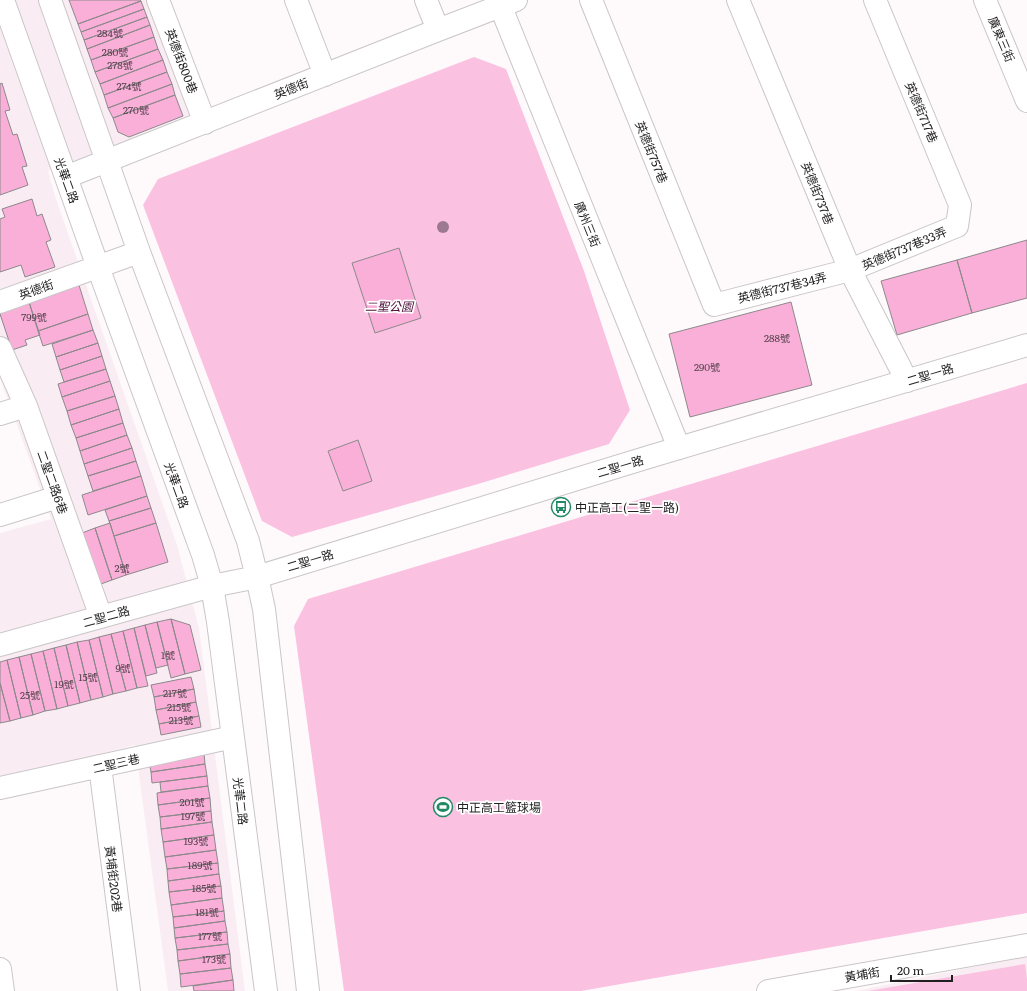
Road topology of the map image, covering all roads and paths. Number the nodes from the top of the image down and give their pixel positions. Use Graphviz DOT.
graph roads {
  1 [pos="3,0"];
  2 [pos="50,0"];
  3 [pos="158,0"];
  4 [pos="296,0"];
  5 [pos="426,0"];
  6 [pos="591,0"];
  7 [pos="738,0"];
  8 [pos="875,0"];
  9 [pos="985,0"];
  10 [pos="505,2"];
  11 [pos="438,30"];
  12 [pos="1022,72"];
  13 [pos="325,75"];
  14 [pos="1027,101"];
  15 [pos="205,122"];
  16 [pos="107,162"];
  17 [pos="66,178"];
  18 [pos="957,226"];
  19 [pos="139,252"];
  20 [pos="98,267"];
  21 [pos="850,270"];
  22 [pos="0,302"];
  23 [pos="714,305"];
  24 [pos="1027,345"];
  25 [pos="0,348"];
  26 [pos="907,381"];
  27 [pos="26,406"];
  28 [pos="0,414"];
  29 [pos="679,448"];
  30 [pos="58,497"];
  31 [pos="0,515"];
  32 [pos="257,577"];
  33 [pos="212,586"];
  34 [pos="101,617"];
  35 [pos="0,645"];
  36 [pos="233,736"];
  37 [pos="100,766"];
  38 [pos="0,788"];
  39 [pos="1027,945"];
  40 [pos="0,969"];
  41 [pos="3,991"];
  42 [pos="129,991"];
  43 [pos="266,991"];
  44 [pos="308,991"];
  45 [pos="768,991"];
  1 -- 17 [label="street, 光華二路"];
  2 -- 16 [label="street"];
  3 -- 15 [label="street, 英德街800巷"];
  4 -- 13 [label="street"];
  5 -- 11 [label="street"];
  6 -- 23 [label="street, 英德街757巷"];
  7 -- 21 [label="street, 英德街737巷"];
  8 -- 18 [label="street, 英德街717巷"];
  9 -- 12 [label="street, 廣東三街"];
  10 -- 11 [label="street, 英德街"];
  10 -- 29 [label="street, 廣州三街"];
  11 -- 13 [label="street, 英德街"];
  12 -- 14 [label="street, 廣東三街"];
  13 -- 15 [label="street, 英德街"];
  15 -- 16 [label="street, 英德街"];
  16 -- 17 [label="street, 英德街"];
  16 -- 19 [label="street"];
  17 -- 20 [label="street, 光華二路"];
  18 -- 21 [label="street, 英德街737巷33弄"];
  19 -- 20 [label="street, 英德街"];
  19 -- 32 [label="street"];
  20 -- 22 [label="street, 英德街"];
  20 -- 33 [label="street, 光華二路"];
  21 -- 23 [label="street, 英德街737巷34弄"];
  21 -- 26 [label="street, 英德街737巷"];
  24 -- 26 [label="street, 二聖一路"];
  25 -- 27 [label="street, 二聖二路6巷"];
  26 -- 29 [label="street, 二聖一路"];
  27 -- 28 [label="street"];
  27 -- 30 [label="street, 二聖二路6巷"];
  29 -- 32 [label="street, 二聖一路"];
  30 -- 31 [label="street"];
  30 -- 34 [label="street, 二聖二路6巷"];
  32 -- 33 [label="street, 二聖一路"];
  32 -- 44 [label="street"];
  33 -- 34 [label="street, 二聖二路"];
  33 -- 36 [label="street, 光華二路"];
  34 -- 35 [label="street, 二聖二路"];
  36 -- 37 [label="street, 二聖三巷"];
  36 -- 43 [label="street, 光華二路"];
  37 -- 38 [label="street, 二聖三巷"];
  37 -- 42 [label="street, 黃埔街202巷"];
  39 -- 45 [label="street, 黃埔街"];
  40 -- 41 [label="street"];
}
